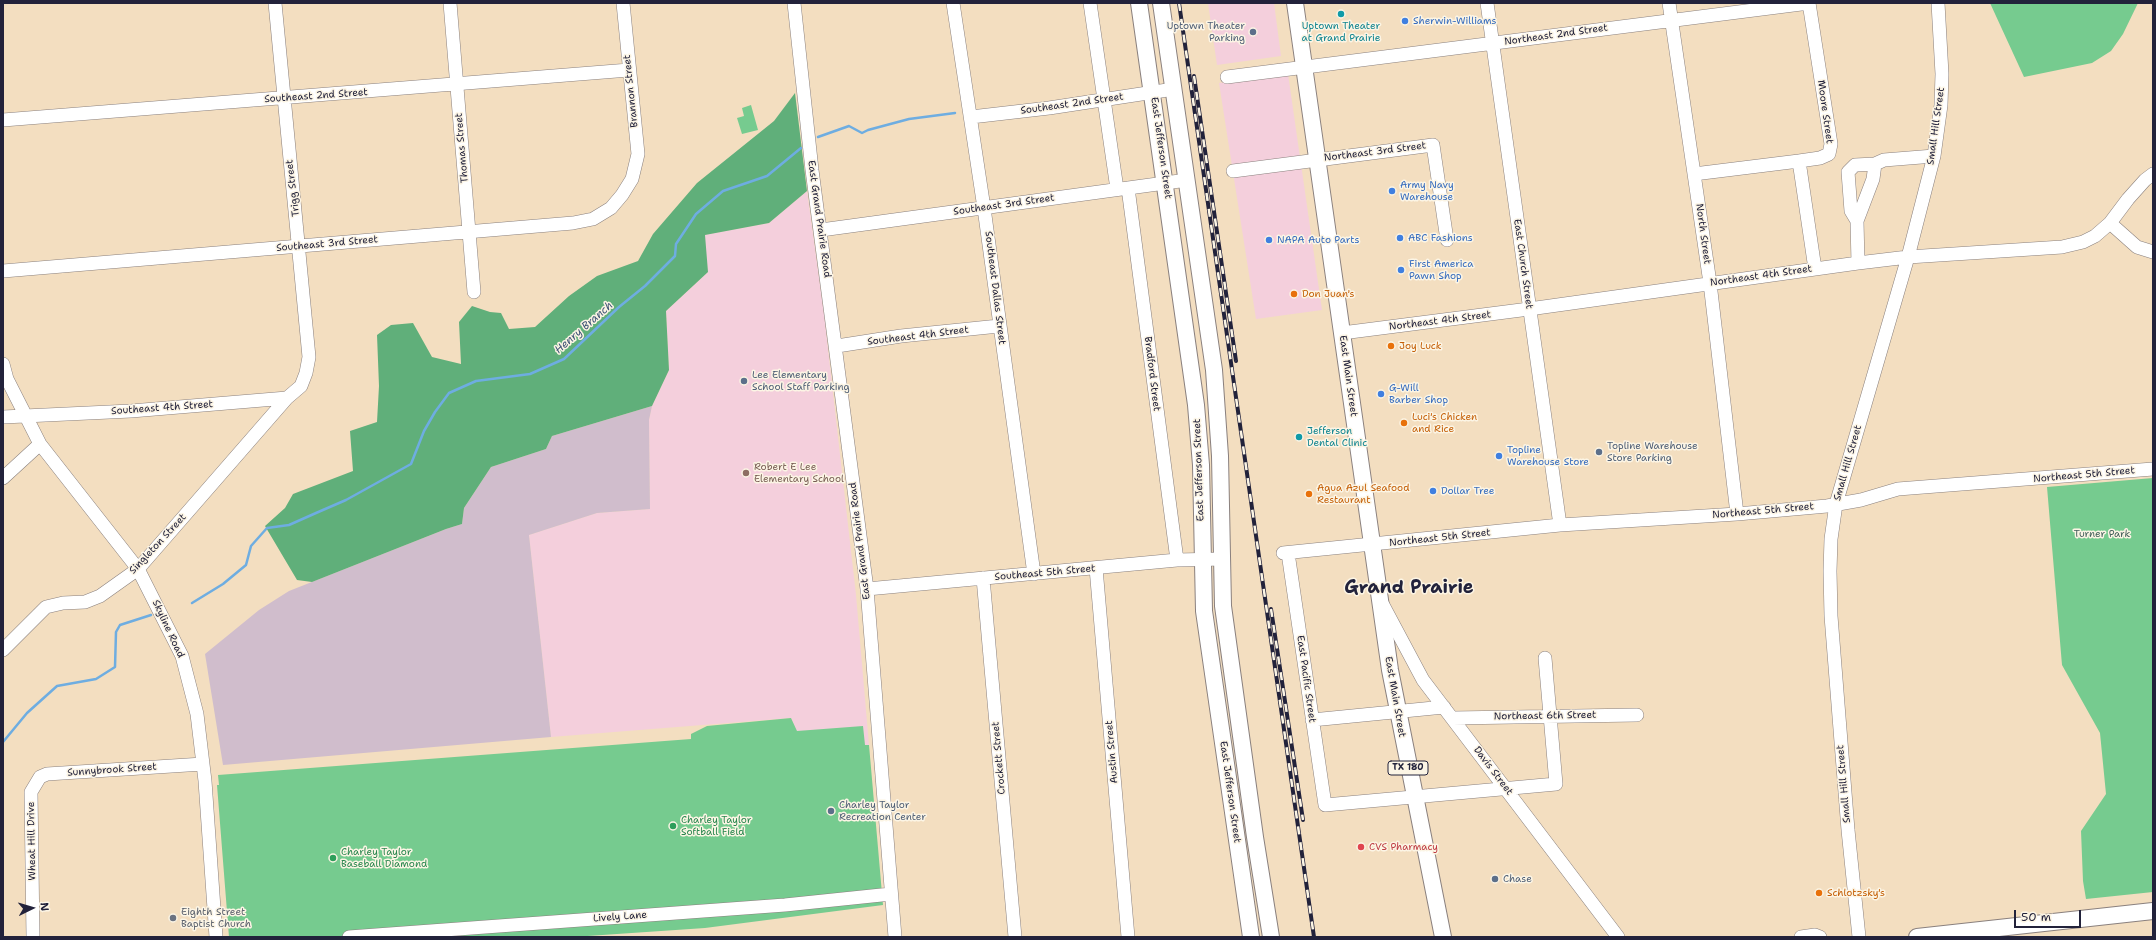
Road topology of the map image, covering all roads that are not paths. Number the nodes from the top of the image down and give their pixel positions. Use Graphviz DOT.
graph roads {
  1 [pos="275,3"];
  2 [pos="450,3"];
  3 [pos="623,3"];
  4 [pos="794,3"];
  5 [pos="953,3"];
  6 [pos="1090,3"];
  7 [pos="1139,3"];
  8 [pos="1161,3"];
  9 [pos="1295,3"];
  10 [pos="1487,3"];
  11 [pos="1669,3"];
  12 [pos="1809,3"];
  13 [pos="1938,3"];
  14 [pos="1672,20"];
  15 [pos="1492,44"];
  16 [pos="1304,68"];
  17 [pos="629,70"];
  18 [pos="1227,77"];
  19 [pos="457,85"];
  20 [pos="1174,89"];
  21 [pos="1153,93"];
  22 [pos="283,99"];
  23 [pos="1104,100"];
  24 [pos="971,117"];
  25 [pos="3,120"];
  26 [pos="1934,156"];
  27 [pos="1317,160"];
  28 [pos="1799,161"];
  29 [pos="1874,164"];
  30 [pos="1233,171"];
  31 [pos="1694,174"];
  32 [pos="2153,174"];
  33 [pos="632,179"];
  34 [pos="1187,180"];
  35 [pos="1166,183"];
  36 [pos="1123,188"];
  37 [pos="984,208"];
  38 [pos="1856,221"];
  39 [pos="2110,223"];
  40 [pos="821,230"];
  41 [pos="469,232"];
  42 [pos="1196,240"];
  43 [pos="1447,240"];
  44 [pos="1174,243"];
  45 [pos="299,246"];
  46 [pos="2153,252"];
  47 [pos="1908,257"];
  48 [pos="1858,263"];
  49 [pos="1815,268"];
  50 [pos="3,271"];
  51 [pos="1710,283"];
  52 [pos="474,292"];
  53 [pos="1529,309"];
  54 [pos="1205,312"];
  55 [pos="1185,314"];
  56 [pos="999,326"];
  57 [pos="1342,333"];
  58 [pos="837,346"];
  59 [pos="3,364"];
  60 [pos="1194,387"];
  61 [pos="1215,388"];
  62 [pos="287,398"];
  63 [pos="24,416"];
  64 [pos="3,418"];
  65 [pos="40,444"];
  66 [pos="2153,469"];
  67 [pos="3,478"];
  68 [pos="1836,504"];
  69 [pos="1736,514"];
  70 [pos="1560,525"];
  71 [pos="1372,546"];
  72 [pos="1223,559"];
  73 [pos="1177,560"];
  74 [pos="1202,560"];
  75 [pos="1096,568"];
  76 [pos="138,569"];
  77 [pos="1034,574"];
  78 [pos="983,578"];
  79 [pos="867,589"];
  80 [pos="1379,598"];
  81 [pos="3,650"];
  82 [pos="1545,658"];
  83 [pos="1444,707"];
  84 [pos="1398,711"];
  85 [pos="1237,714"];
  86 [pos="1551,715"];
  87 [pos="1637,715"];
  88 [pos="1219,716"];
  89 [pos="1453,718"];
  90 [pos="1312,720"];
  91 [pos="203,764"];
  92 [pos="1506,789"];
  93 [pos="31,792"];
  94 [pos="1414,797"];
  95 [pos="891,894"];
  96 [pos="2153,911"];
  97 [pos="1859,934"];
  98 [pos="33,937"];
  99 [pos="216,937"];
  100 [pos="349,937"];
  101 [pos="895,937"];
  102 [pos="1014,937"];
  103 [pos="1128,937"];
  104 [pos="1251,937"];
  105 [pos="1271,937"];
  106 [pos="1443,937"];
  107 [pos="1618,937"];
  108 [pos="1801,937"];
  109 [pos="1820,937"];
  110 [pos="1917,937"];
  1 -- 22 [label="street, Trigg Street"];
  2 -- 19 [label="street, Thomas Street"];
  3 -- 17 [label="street, Brannon Street"];
  4 -- 40 [label="street, East Grand Prairie Road"];
  5 -- 24 [label="street, Southeast Dallas Street"];
  6 -- 23 [label="street, Bradford Street"];
  7 -- 21 [label="main road, East Jefferson Street"];
  8 -- 20 [label="main road, East Jefferson Street"];
  9 -- 16 [label="main road, East Main Street / TX 180"];
  10 -- 15 [label="street, East Church Street"];
  11 -- 14 [label="street, North Street"];
  12 -- 14 [label="street, Northeast 2nd Street"];
  12 -- 28 [label="street, Moore Street"];
  13 -- 26 [label="street, Small Hill Street"];
  14 -- 15 [label="street, Northeast 2nd Street"];
  14 -- 31 [label="street, North Street"];
  15 -- 16 [label="street, Northeast 2nd Street"];
  15 -- 53 [label="street, East Church Street"];
  16 -- 18 [label="street"];
  16 -- 27 [label="main road, East Main Street / TX 180"];
  17 -- 19 [label="street, Southeast 2nd Street"];
  17 -- 33 [label="street, Brannon Street"];
  19 -- 22 [label="street, Southeast 2nd Street"];
  19 -- 41 [label="street, Thomas Street"];
  20 -- 21 [label="street, Southeast 2nd Street"];
  20 -- 34 [label="main road, East Jefferson Street"];
  21 -- 23 [label="street, Southeast 2nd Street"];
  21 -- 35 [label="main road, East Jefferson Street"];
  22 -- 25 [label="street, Southeast 2nd Street"];
  22 -- 45 [label="street, Trigg Street"];
  23 -- 24 [label="street, Southeast 2nd Street"];
  23 -- 36 [label="street, Bradford Street"];
  24 -- 37 [label="street, Southeast Dallas Street"];
  26 -- 29 [label="street"];
  26 -- 47 [label="street, Small Hill Street"];
  27 -- 30 [label="street"];
  27 -- 43 [label="street, Northeast 3rd Street"];
  27 -- 57 [label="main road, East Main Street / TX 180"];
  28 -- 31 [label="street"];
  28 -- 49 [label="street"];
  29 -- 38 [label="street"];
  29 -- 38 [label="street"];
  31 -- 51 [label="street, North Street"];
  32 -- 39 [label="street, Northeast 4th Street"];
  33 -- 41 [label="street, Southeast 3rd Street"];
  34 -- 35 [label="street, Southeast 3rd Street"];
  34 -- 42 [label="main road, East Jefferson Street"];
  35 -- 36 [label="street, Southeast 3rd Street"];
  35 -- 44 [label="main road, East Jefferson Street"];
  36 -- 37 [label="street, Southeast 3rd Street"];
  36 -- 73 [label="street, Bradford Street"];
  37 -- 40 [label="street, Southeast 3rd Street"];
  37 -- 56 [label="street, Southeast Dallas Street"];
  38 -- 48 [label="street"];
  39 -- 46 [label="street"];
  39 -- 47 [label="street, Northeast 4th Street"];
  40 -- 58 [label="street, East Grand Prairie Road"];
  41 -- 45 [label="street, Southeast 3rd Street"];
  41 -- 52 [label="street, Thomas Street"];
  42 -- 44 [label="main road"];
  42 -- 54 [label="main road, East Jefferson Street"];
  44 -- 55 [label="main road, East Jefferson Street"];
  45 -- 50 [label="street, Southeast 3rd Street"];
  45 -- 62 [label="street, Trigg Street"];
  47 -- 48 [label="street, Northeast 4th Street"];
  47 -- 68 [label="street, Small Hill Street"];
  48 -- 49 [label="street, Northeast 4th Street"];
  49 -- 51 [label="street, Northeast 4th Street"];
  51 -- 53 [label="street, Northeast 4th Street"];
  51 -- 69 [label="street, North Street"];
  53 -- 57 [label="street, Northeast 4th Street"];
  53 -- 70 [label="street, East Church Street"];
  54 -- 55 [label="main road"];
  54 -- 61 [label="main road, East Jefferson Street"];
  55 -- 60 [label="main road, East Jefferson Street"];
  56 -- 58 [label="street, Southeast 4th Street"];
  56 -- 77 [label="street, Southeast Dallas Street"];
  57 -- 71 [label="main road, East Main Street / TX 180"];
  58 -- 79 [label="street, East Grand Prairie Road"];
  59 -- 63 [label="street, Skyline Road"];
  60 -- 61 [label="main road"];
  60 -- 74 [label="main road, East Jefferson Street"];
  61 -- 72 [label="main road, East Jefferson Street"];
  62 -- 63 [label="street, Southeast 4th Street"];
  62 -- 76 [label="street, Singleton Street"];
  63 -- 64 [label="street, Southeast 4th Street"];
  63 -- 65 [label="street, Skyline Road"];
  65 -- 67 [label="street"];
  65 -- 76 [label="street, Skyline Road"];
  66 -- 68 [label="street, Northeast 5th Street"];
  68 -- 69 [label="street, Northeast 5th Street"];
  68 -- 97 [label="street, Small Hill Street"];
  69 -- 70 [label="street, Northeast 5th Street"];
  70 -- 71 [label="street, Northeast 5th Street"];
  71 -- 80 [label="main road, East Main Street / TX 180"];
  71 -- 90 [label="street, East Pacific Street"];
  72 -- 74 [label="street, Southeast 5th Street"];
  72 -- 85 [label="main road, East Jefferson Street"];
  73 -- 74 [label="street, Southeast 5th Street"];
  73 -- 75 [label="street, Southeast 5th Street"];
  74 -- 88 [label="main road, East Jefferson Street"];
  75 -- 77 [label="street, Southeast 5th Street"];
  75 -- 103 [label="street, Austin Street"];
  76 -- 81 [label="street, Singleton Street"];
  76 -- 91 [label="street, Skyline Road"];
  77 -- 78 [label="street, Southeast 5th Street"];
  78 -- 79 [label="street, Southeast 5th Street"];
  78 -- 102 [label="street, Crockett Street"];
  79 -- 95 [label="street, East Grand Prairie Road"];
  80 -- 83 [label="street, Davis Street"];
  80 -- 84 [label="main road, East Main Street / TX 180"];
  82 -- 86 [label="street"];
  83 -- 84 [label="street"];
  83 -- 89 [label="street, Davis Street"];
  84 -- 90 [label="street"];
  84 -- 94 [label="main road, East Main Street / TX 180"];
  85 -- 88 [label="main road"];
  85 -- 105 [label="main road, East Jefferson Street"];
  86 -- 87 [label="street, Northeast 6th Street"];
  86 -- 89 [label="street, Northeast 6th Street"];
  86 -- 92 [label="street"];
  88 -- 104 [label="main road, East Jefferson Street"];
  89 -- 92 [label="street, Davis Street"];
  90 -- 94 [label="street, East Pacific Street"];
  91 -- 93 [label="street, Sunnybrook Street"];
  91 -- 99 [label="street, Skyline Road"];
  92 -- 94 [label="street"];
  92 -- 107 [label="street, Davis Street"];
  93 -- 98 [label="street, Wheat Hill Drive"];
  94 -- 106 [label="main road, East Main Street / TX 180"];
  95 -- 100 [label="street, Lively Lane"];
  95 -- 101 [label="street, East Grand Prairie Road"];
  96 -- 110 [label="main road"];
  108 -- 109 [label="street"];
}
